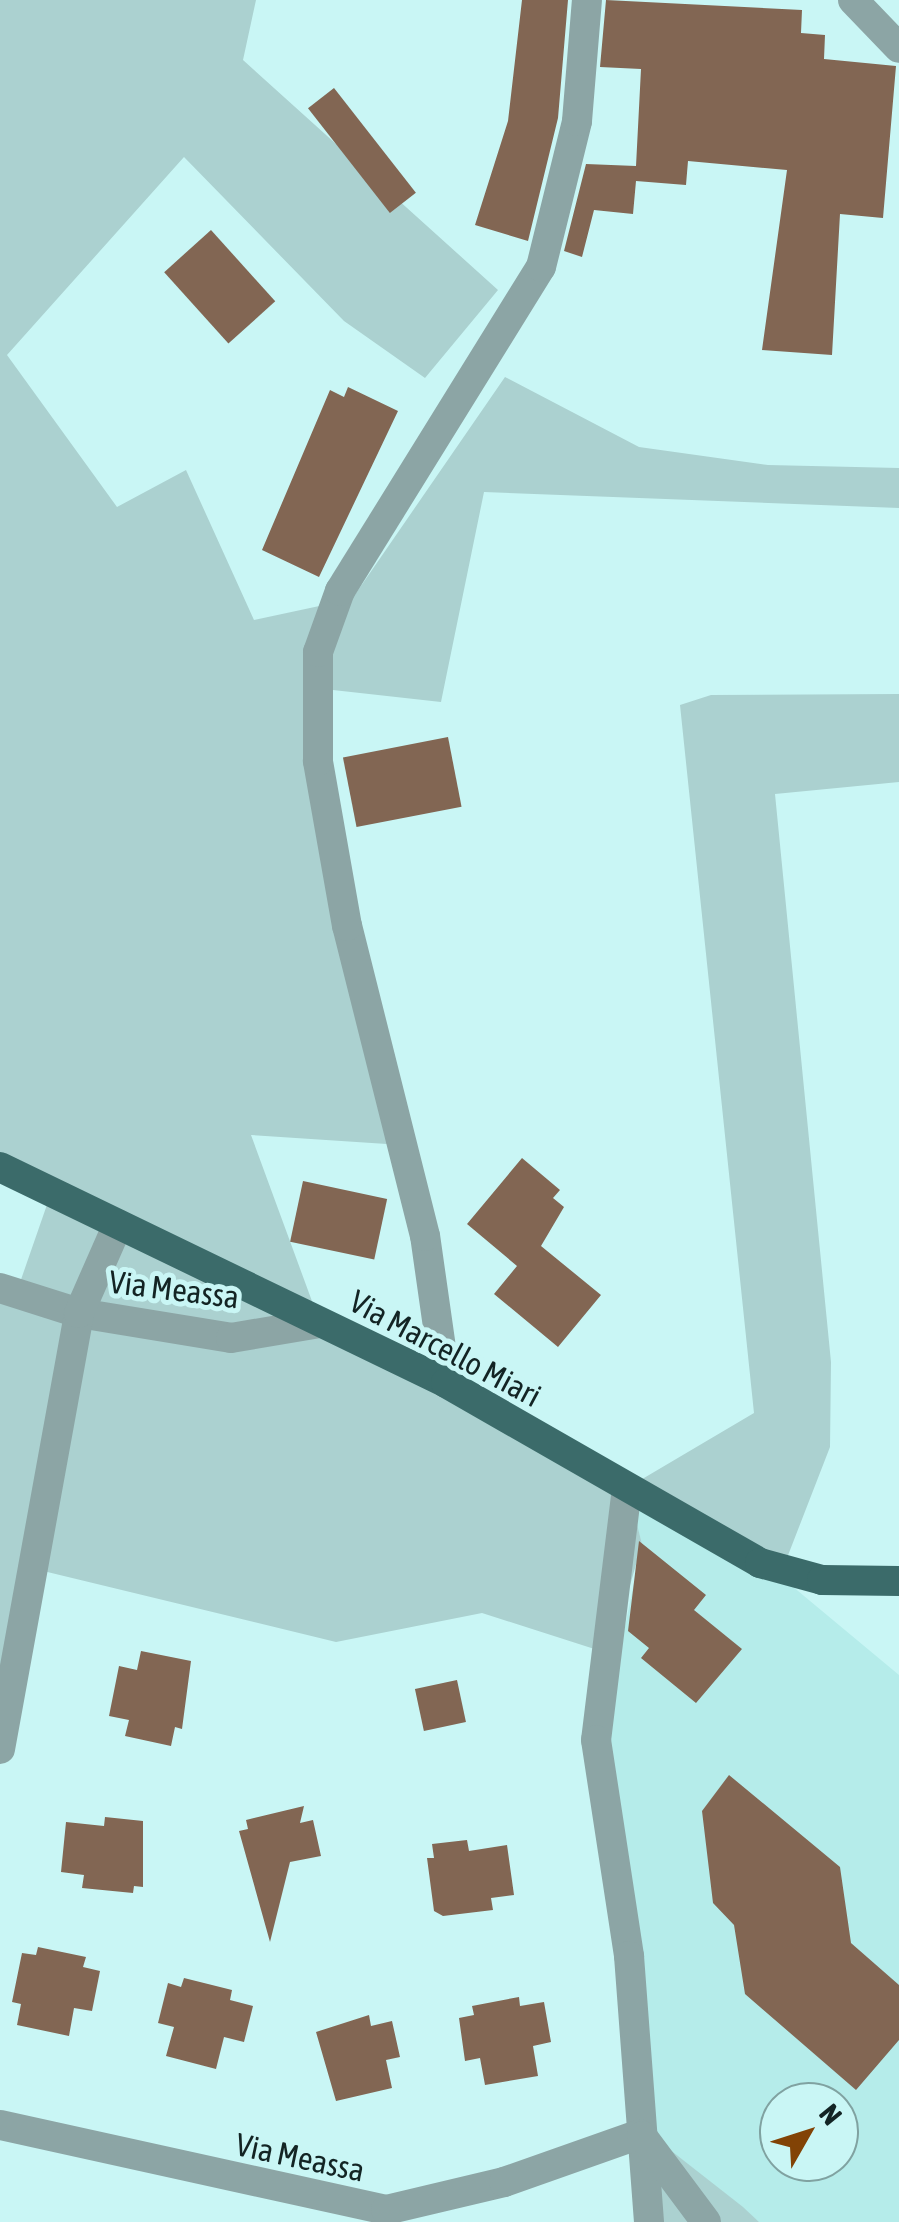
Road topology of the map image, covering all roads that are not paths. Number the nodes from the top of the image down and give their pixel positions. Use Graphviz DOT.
graph roads {
  1 [pos="587,0"];
  2 [pos="853,0"];
  3 [pos="899,48"];
  4 [pos="0,1167"];
  5 [pos="118,1224"];
  6 [pos="0,1288"];
  7 [pos="79,1314"];
  8 [pos="320,1323"];
  9 [pos="446,1383"];
  10 [pos="628,1488"];
  11 [pos="899,1581"];
  12 [pos="858,1584"];
  13 [pos="899,1600"];
  14 [pos="0,1749"];
  15 [pos="0,2125"];
  16 [pos="640,2134"];
  17 [pos="649,2222"];
  18 [pos="706,2222"];
  1 -- 9 [label="street"];
  2 -- 3 [label="street"];
  4 -- 5 [label="main road, Via Marcello Miari"];
  5 -- 7 [label="street, Via Meassa"];
  5 -- 8 [label="main road, Via Marcello Miari"];
  6 -- 7 [label="street, Via Meassa"];
  7 -- 8 [label="street, Via Meassa"];
  7 -- 14 [label="street, Via Meassa"];
  8 -- 9 [label="main road, Via Marcello Miari"];
  9 -- 10 [label="main road, Via Marcello Miari"];
  10 -- 12 [label="main road, Via Marcello Miari"];
  10 -- 16 [label="street"];
  11 -- 12 [label="main road, Via Marcello Miari"];
  12 -- 13 [label="main road, Via Marcello Miari"];
  15 -- 16 [label="street, Via Meassa"];
  16 -- 17 [label="street"];
  16 -- 18 [label="street"];
}
